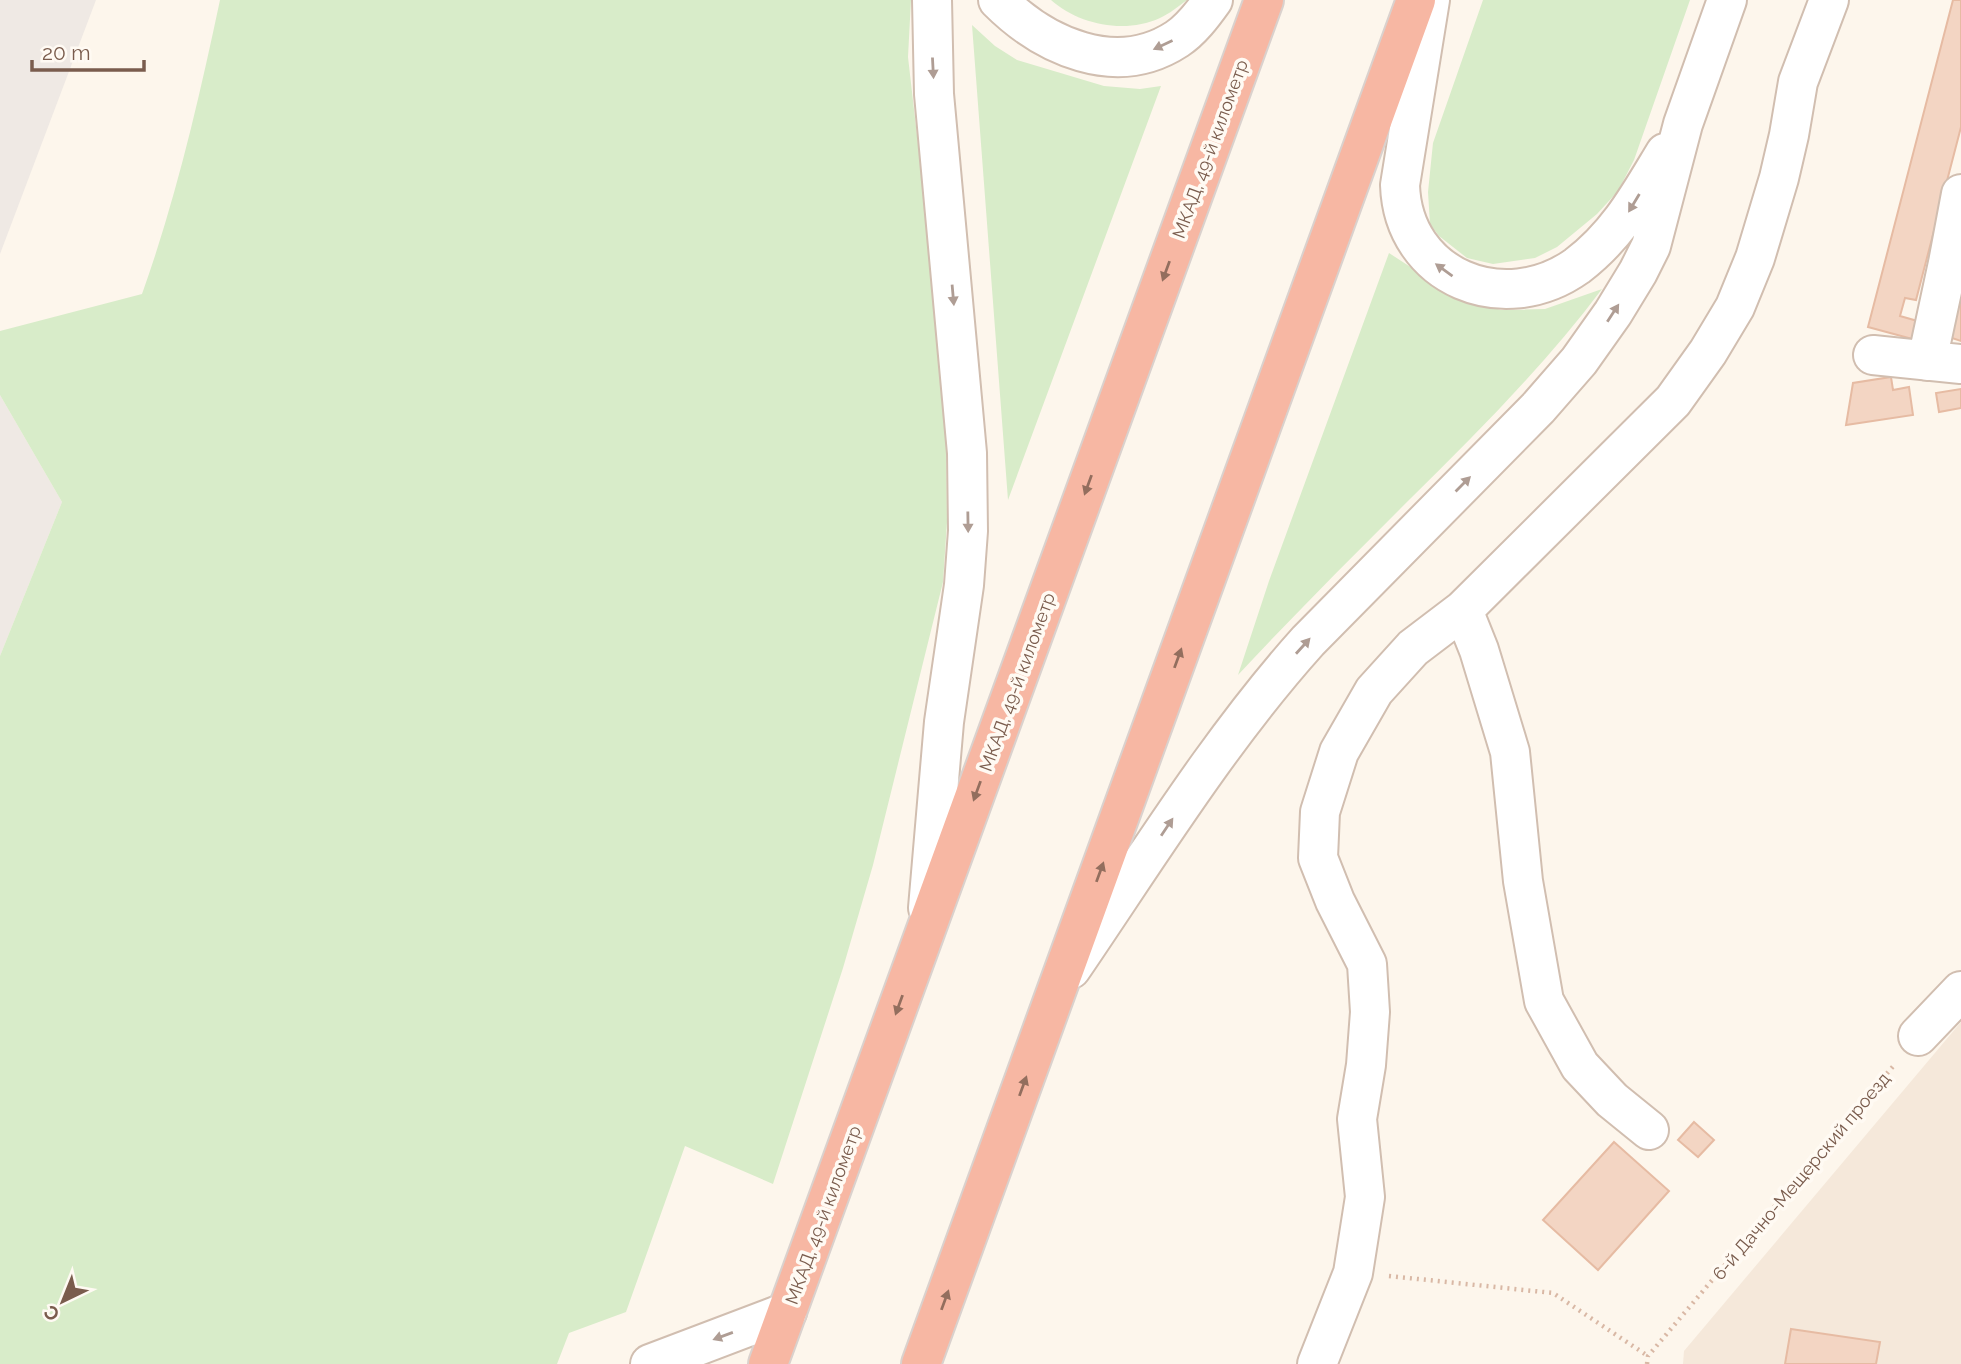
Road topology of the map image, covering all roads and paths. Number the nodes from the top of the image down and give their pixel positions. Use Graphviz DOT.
graph roads {
  1 [pos="932,0"];
  2 [pos="998,0"];
  3 [pos="1213,0"];
  4 [pos="1265,0"];
  5 [pos="1416,0"];
  6 [pos="1430,0"];
  7 [pos="1727,0"];
  8 [pos="1829,0"];
  9 [pos="1683,124"];
  10 [pos="1961,194"];
  11 [pos="1954,265"];
  12 [pos="1873,355"];
  13 [pos="1944,362"];
  14 [pos="1463,610"];
  15 [pos="928,926"];
  16 [pos="1060,985"];
  17 [pos="1961,991"];
  18 [pos="1917,1036"];
  19 [pos="1649,1130"];
  20 [pos="1353,1273"];
  21 [pos="787,1312"];
  22 [pos="1648,1356"];
  23 [pos="650,1364"];
  24 [pos="768,1364"];
  25 [pos="921,1364"];
  26 [pos="1317,1364"];
  27 [pos="1647,1364"];
  1 -- 15 [label="street, one-way"];
  3 -- 2 [label="street, one-way"];
  4 -- 15 [label="highway, МКАД, 49-й километр, one-way"];
  16 -- 5 [label="highway, one-way"];
  9 -- 6 [label="street, one-way"];
  7 -- 9 [label="street"];
  8 -- 14 [label="street"];
  16 -- 9 [label="street, one-way"];
  10 -- 11 [label="street"];
  11 -- 13 [label="street"];
  12 -- 13 [label="street"];
  14 -- 19 [label="street"];
  14 -- 20 [label="street"];
  15 -- 21 [label="highway, МКАД, 49-й километр, one-way"];
  25 -- 16 [label="highway, one-way"];
  17 -- 18 [label="street"];
  18 -- 22 [label="path, 6-й Дачно-Мещерский проезд"];
  20 -- 22 [label="path"];
  20 -- 26 [label="street"];
  21 -- 23 [label="street, one-way"];
  21 -- 24 [label="highway, МКАД, 49-й километр"];
  22 -- 27 [label="path"];
}
